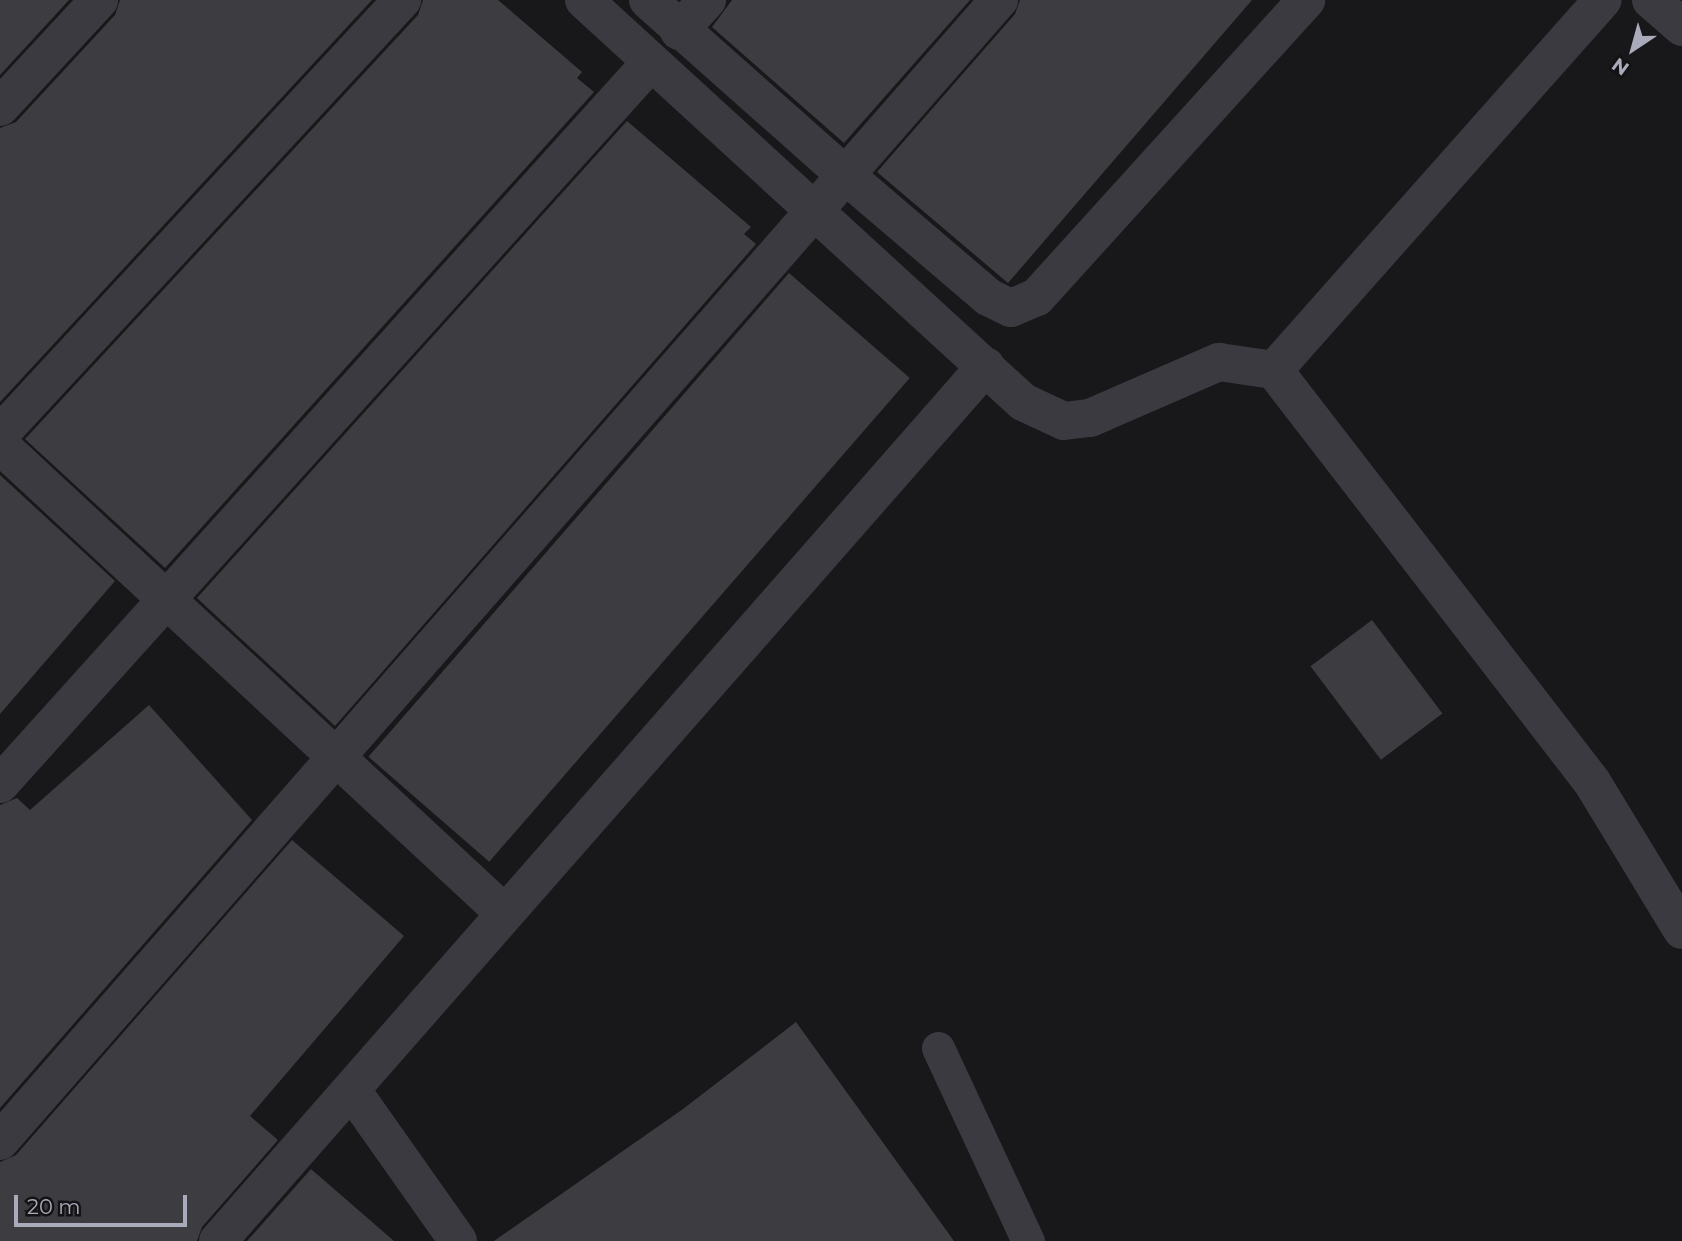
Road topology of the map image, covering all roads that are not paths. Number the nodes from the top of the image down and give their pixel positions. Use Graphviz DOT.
graph roads {
  1 [pos="99,0"];
  2 [pos="402,0"];
  3 [pos="584,0"];
  4 [pos="648,0"];
  5 [pos="707,0"];
  6 [pos="999,0"];
  7 [pos="1306,0"];
  8 [pos="1604,0"];
  9 [pos="1650,0"];
  10 [pos="1682,26"];
  11 [pos="679,31"];
  12 [pos="650,63"];
  13 [pos="0,107"];
  14 [pos="843,173"];
  15 [pos="810,211"];
  16 [pos="986,366"];
  17 [pos="1274,370"];
  18 [pos="0,434"];
  19 [pos="0,445"];
  20 [pos="163,599"];
  21 [pos="335,758"];
  22 [pos="0,784"];
  23 [pos="502,911"];
  24 [pos="1682,930"];
  25 [pos="938,1048"];
  26 [pos="353,1092"];
  27 [pos="0,1141"];
  28 [pos="218,1241"];
  29 [pos="458,1241"];
  30 [pos="1028,1241"];
  1 -- 13 [label="street"];
  2 -- 18 [label="street"];
  3 -- 12 [label="street"];
  4 -- 11 [label="street"];
  5 -- 11 [label="street"];
  6 -- 14 [label="street"];
  7 -- 14 [label="street"];
  8 -- 17 [label="street"];
  9 -- 10 [label="street"];
  11 -- 14 [label="street"];
  12 -- 15 [label="street"];
  12 -- 20 [label="street"];
  14 -- 15 [label="street"];
  15 -- 16 [label="street"];
  15 -- 21 [label="street"];
  16 -- 17 [label="street"];
  16 -- 23 [label="street"];
  17 -- 24 [label="street"];
  19 -- 20 [label="street"];
  20 -- 21 [label="street"];
  20 -- 22 [label="street"];
  21 -- 23 [label="street"];
  21 -- 27 [label="street"];
  23 -- 26 [label="street"];
  25 -- 30 [label="lane"];
  26 -- 28 [label="street"];
  26 -- 29 [label="street"];
}
